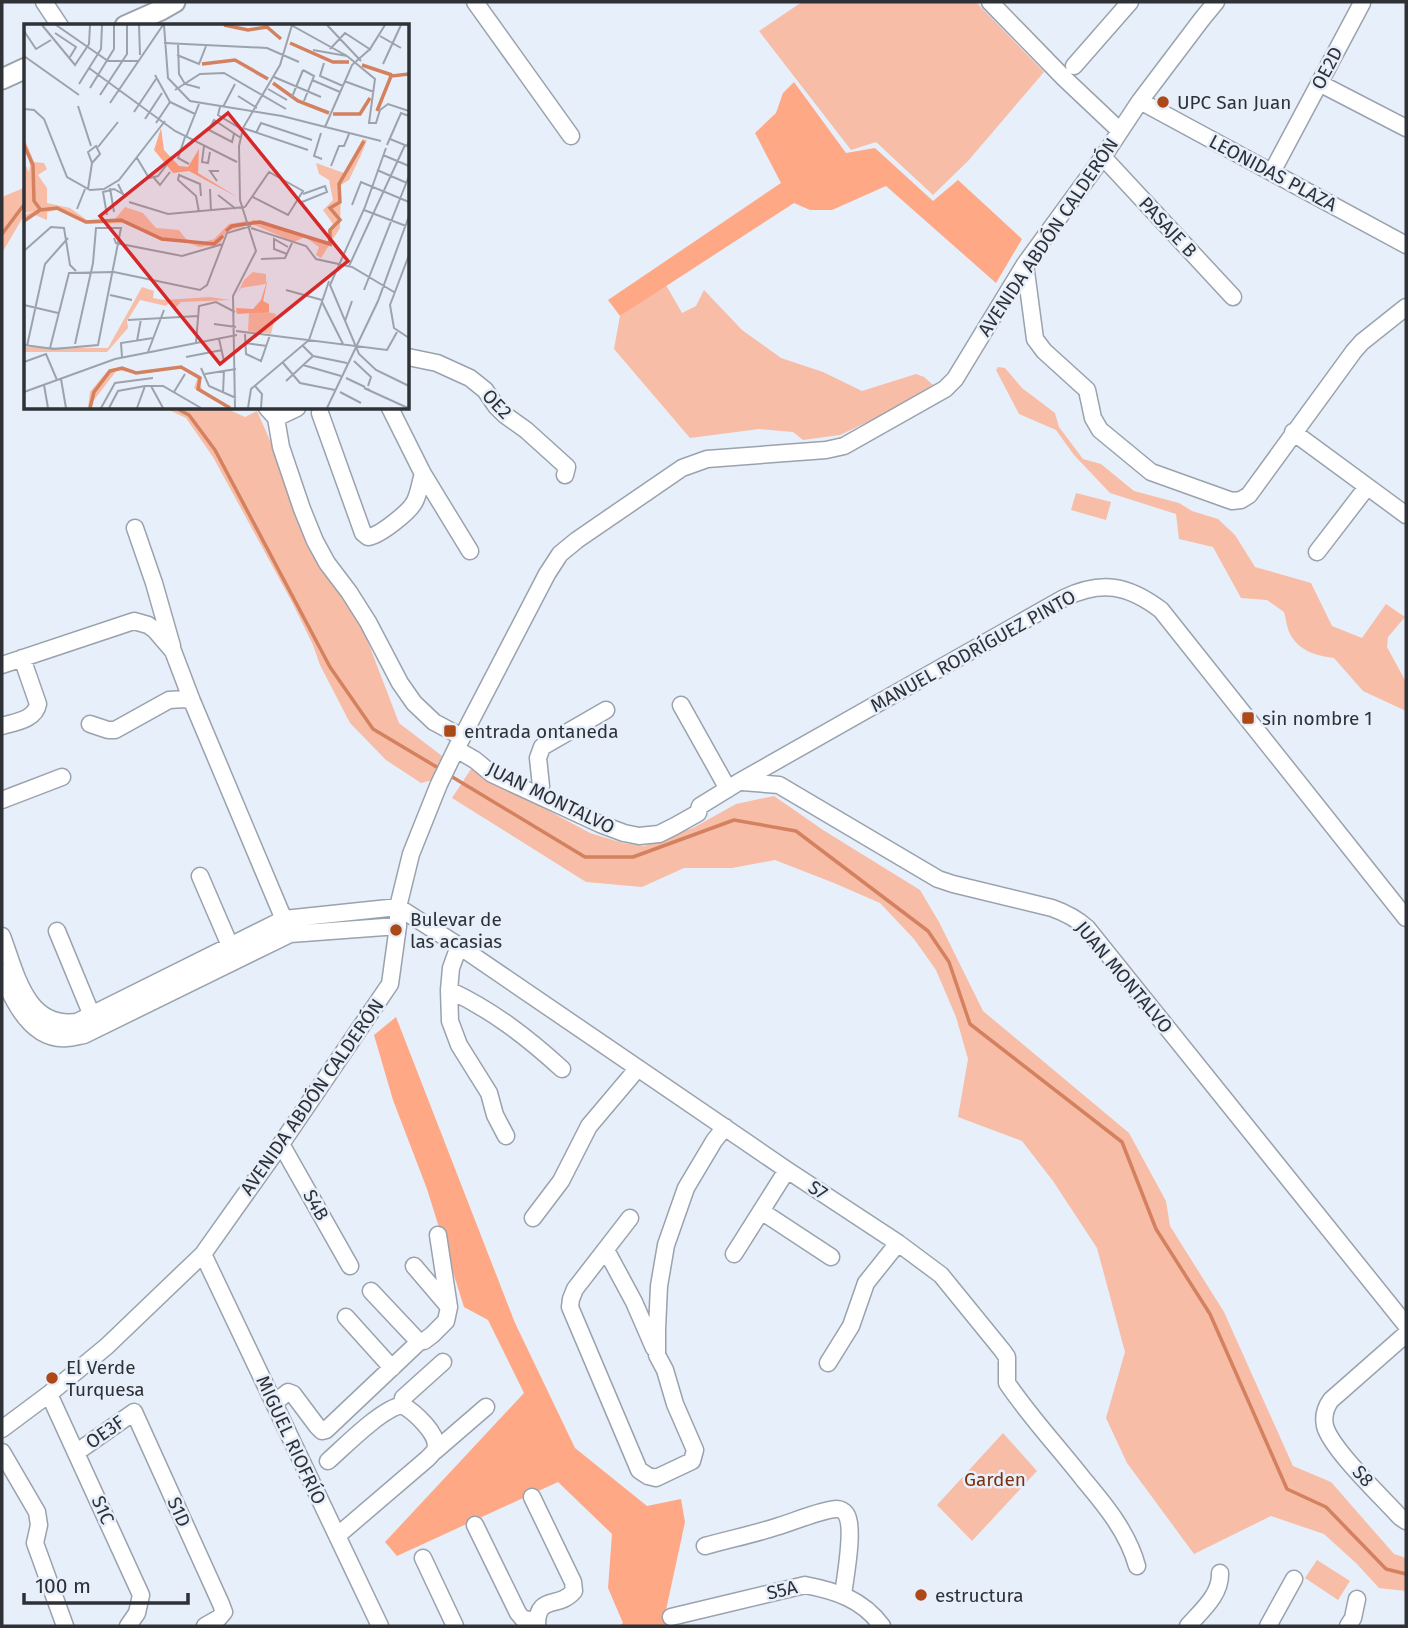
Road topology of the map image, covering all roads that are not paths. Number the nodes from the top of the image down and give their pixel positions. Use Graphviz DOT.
graph roads {
  1 [pos="44,2"];
  2 [pos="174,2"];
  3 [pos="475,2"];
  4 [pos="990,2"];
  5 [pos="1130,2"];
  6 [pos="1216,2"];
  7 [pos="1362,2"];
  8 [pos="59,24"];
  9 [pos="130,24"];
  10 [pos="1074,66"];
  11 [pos="24,69"];
  12 [pos="2,79"];
  13 [pos="1319,83"];
  14 [pos="1140,101"];
  15 [pos="1406,128"];
  16 [pos="1119,131"];
  17 [pos="571,136"];
  18 [pos="1103,157"];
  19 [pos="1272,172"];
  20 [pos="1406,245"];
  21 [pos="1025,264"];
  22 [pos="1233,298"];
  23 [pos="1406,307"];
  24 [pos="410,357"];
  25 [pos="391,410"];
  26 [pos="272,413"];
  27 [pos="320,413"];
  28 [pos="1293,432"];
  29 [pos="423,474"];
  30 [pos="565,475"];
  31 [pos="1367,487"];
  32 [pos="439,501"];
  33 [pos="414,503"];
  34 [pos="1406,516"];
  35 [pos="135,528"];
  36 [pos="470,551"];
  37 [pos="1317,552"];
  38 [pos="173,651"];
  39 [pos="22,658"];
  40 [pos="2,665"];
  41 [pos="192,701"];
  42 [pos="681,705"];
  43 [pos="606,710"];
  44 [pos="90,723"];
  45 [pos="2,726"];
  46 [pos="456,749"];
  47 [pos="475,760"];
  48 [pos="62,777"];
  49 [pos="541,786"];
  50 [pos="734,786"];
  51 [pos="2,800"];
  52 [pos="700,806"];
  53 [pos="200,876"];
  54 [pos="398,907"];
  55 [pos="1406,918"];
  56 [pos="398,926"];
  57 [pos="287,927"];
  58 [pos="57,931"];
  59 [pos="459,946"];
  60 [pos="4,947"];
  61 [pos="233,953"];
  62 [pos="2,973"];
  63 [pos="449,990"];
  64 [pos="94,1022"];
  65 [pos="638,1068"];
  66 [pos="562,1069"];
  67 [pos="725,1127"];
  68 [pos="506,1136"];
  69 [pos="281,1144"];
  70 [pos="787,1170"];
  71 [pos="761,1211"];
  72 [pos="533,1218"];
  73 [pos="630,1218"];
  74 [pos="438,1235"];
  75 [pos="898,1243"];
  76 [pos="606,1250"];
  77 [pos="203,1254"];
  78 [pos="734,1254"];
  79 [pos="831,1257"];
  80 [pos="350,1266"];
  81 [pos="414,1266"];
  82 [pos="370,1291"];
  83 [pos="659,1298"];
  84 [pos="634,1302"];
  85 [pos="449,1307"];
  86 [pos="346,1317"];
  87 [pos="1406,1325"];
  88 [pos="1406,1334"];
  89 [pos="419,1342"];
  90 [pos="657,1355"];
  91 [pos="443,1362"];
  92 [pos="828,1363"];
  93 [pos="392,1368"];
  94 [pos="49,1394"];
  95 [pos="274,1403"];
  96 [pos="402,1405"];
  97 [pos="486,1407"];
  98 [pos="134,1412"];
  99 [pos="2,1429"];
  100 [pos="435,1451"];
  101 [pos="2,1452"];
  102 [pos="77,1452"];
  103 [pos="328,1461"];
  104 [pos="532,1497"];
  105 [pos="1406,1521"];
  106 [pos="475,1525"];
  107 [pos="337,1536"];
  108 [pos="705,1546"];
  109 [pos="423,1558"];
  110 [pos="1137,1566"];
  111 [pos="1220,1573"];
  112 [pos="1294,1579"];
  113 [pos="843,1595"];
  114 [pos="1357,1599"];
  115 [pos="671,1616"];
  116 [pos="537,1624"];
  117 [pos="65,1626"];
  118 [pos="128,1626"];
  119 [pos="205,1626"];
  120 [pos="380,1626"];
  121 [pos="455,1626"];
  122 [pos="882,1626"];
  123 [pos="1188,1626"];
  124 [pos="1268,1626"];
  125 [pos="1348,1626"];
  1 -- 8 [label="street"];
  2 -- 9 [label="main road"];
  3 -- 17 [label="street"];
  4 -- 16 [label="street"];
  5 -- 10 [label="street"];
  6 -- 14 [label="street, AVENIDA ABDÓN CALDERÓN"];
  7 -- 13 [label="street, OE2D"];
  11 -- 12 [label="main road"];
  13 -- 15 [label="street"];
  13 -- 19 [label="street, OE2D"];
  14 -- 16 [label="street, AVENIDA ABDÓN CALDERÓN"];
  14 -- 19 [label="street, LEONIDAS PLAZA"];
  16 -- 18 [label="street, AVENIDA ABDÓN CALDERÓN"];
  18 -- 21 [label="street, AVENIDA ABDÓN CALDERÓN"];
  18 -- 22 [label="street, PASAJE B"];
  19 -- 20 [label="street, LEONIDAS PLAZA"];
  21 -- 28 [label="street"];
  21 -- 46 [label="street, AVENIDA ABDÓN CALDERÓN"];
  23 -- 28 [label="street"];
  24 -- 30 [label="street, OE2"];
  25 -- 29 [label="street"];
  26 -- 46 [label="street, JUAN MONTALVO"];
  27 -- 33 [label="street"];
  28 -- 31 [label="street"];
  29 -- 32 [label="street"];
  29 -- 33 [label="street"];
  31 -- 34 [label="street"];
  31 -- 37 [label="street"];
  32 -- 33 [label="street"];
  32 -- 36 [label="street"];
  35 -- 38 [label="street"];
  38 -- 39 [label="street"];
  38 -- 41 [label="street"];
  39 -- 40 [label="street"];
  39 -- 45 [label="street"];
  41 -- 44 [label="street"];
  41 -- 57 [label="street"];
  42 -- 50 [label="street"];
  43 -- 49 [label="street"];
  46 -- 47 [label="street, JUAN MONTALVO"];
  46 -- 54 [label="street, AVENIDA ABDÓN CALDERÓN"];
  47 -- 49 [label="street, JUAN MONTALVO"];
  47 -- 52 [label="street, JUAN MONTALVO"];
  48 -- 51 [label="street"];
  49 -- 52 [label="street, JUAN MONTALVO"];
  50 -- 52 [label="street, JUAN MONTALVO"];
  50 -- 55 [label="street, MANUEL RODRÍGUEZ PINTO"];
  50 -- 87 [label="street, JUAN MONTALVO"];
  53 -- 61 [label="street"];
  54 -- 56 [label="street, AVENIDA ABDÓN CALDERÓN"];
  54 -- 57 [label="street"];
  54 -- 59 [label="street, S7"];
  56 -- 57 [label="street"];
  56 -- 69 [label="street, AVENIDA ABDÓN CALDERÓN"];
  57 -- 61 [label="street"];
  58 -- 64 [label="street"];
  59 -- 63 [label="street"];
  59 -- 65 [label="street, S7"];
  60 -- 64 [label="street"];
  61 -- 64 [label="street"];
  62 -- 64 [label="street"];
  63 -- 66 [label="street"];
  63 -- 68 [label="street"];
  65 -- 67 [label="street, S7"];
  65 -- 72 [label="street"];
  67 -- 70 [label="street, S7"];
  67 -- 83 [label="street"];
  69 -- 77 [label="street, AVENIDA ABDÓN CALDERÓN"];
  69 -- 80 [label="street, S4B"];
  70 -- 71 [label="street"];
  70 -- 75 [label="street, S7"];
  71 -- 78 [label="street"];
  71 -- 79 [label="street"];
  73 -- 76 [label="street"];
  74 -- 85 [label="street"];
  75 -- 92 [label="street"];
  75 -- 110 [label="street, S7"];
  76 -- 84 [label="street"];
  76 -- 90 [label="street"];
  77 -- 94 [label="street, AVENIDA ABDÓN CALDERÓN"];
  77 -- 95 [label="street, MIGUEL RIOFRÍO"];
  81 -- 85 [label="street"];
  82 -- 89 [label="street"];
  83 -- 84 [label="street"];
  83 -- 90 [label="street"];
  84 -- 90 [label="street"];
  85 -- 89 [label="street"];
  86 -- 93 [label="street"];
  88 -- 105 [label="street, S8"];
  89 -- 93 [label="street"];
  91 -- 96 [label="street"];
  93 -- 95 [label="street"];
  94 -- 99 [label="street, AVENIDA ABDÓN CALDERÓN"];
  94 -- 102 [label="street, S1C"];
  95 -- 107 [label="street, MIGUEL RIOFRÍO"];
  96 -- 100 [label="street"];
  96 -- 103 [label="street"];
  97 -- 100 [label="street"];
  98 -- 102 [label="street, OE3F"];
  98 -- 119 [label="street, S1D"];
  100 -- 107 [label="street"];
  101 -- 117 [label="street"];
  102 -- 118 [label="street, S1C"];
  104 -- 116 [label="street"];
  106 -- 116 [label="street"];
  107 -- 120 [label="street, MIGUEL RIOFRÍO"];
  108 -- 113 [label="street"];
  109 -- 121 [label="street"];
  111 -- 123 [label="street"];
  112 -- 124 [label="street"];
  113 -- 115 [label="street, S5A"];
  113 -- 122 [label="street, S5A"];
  114 -- 125 [label="street"];
}
